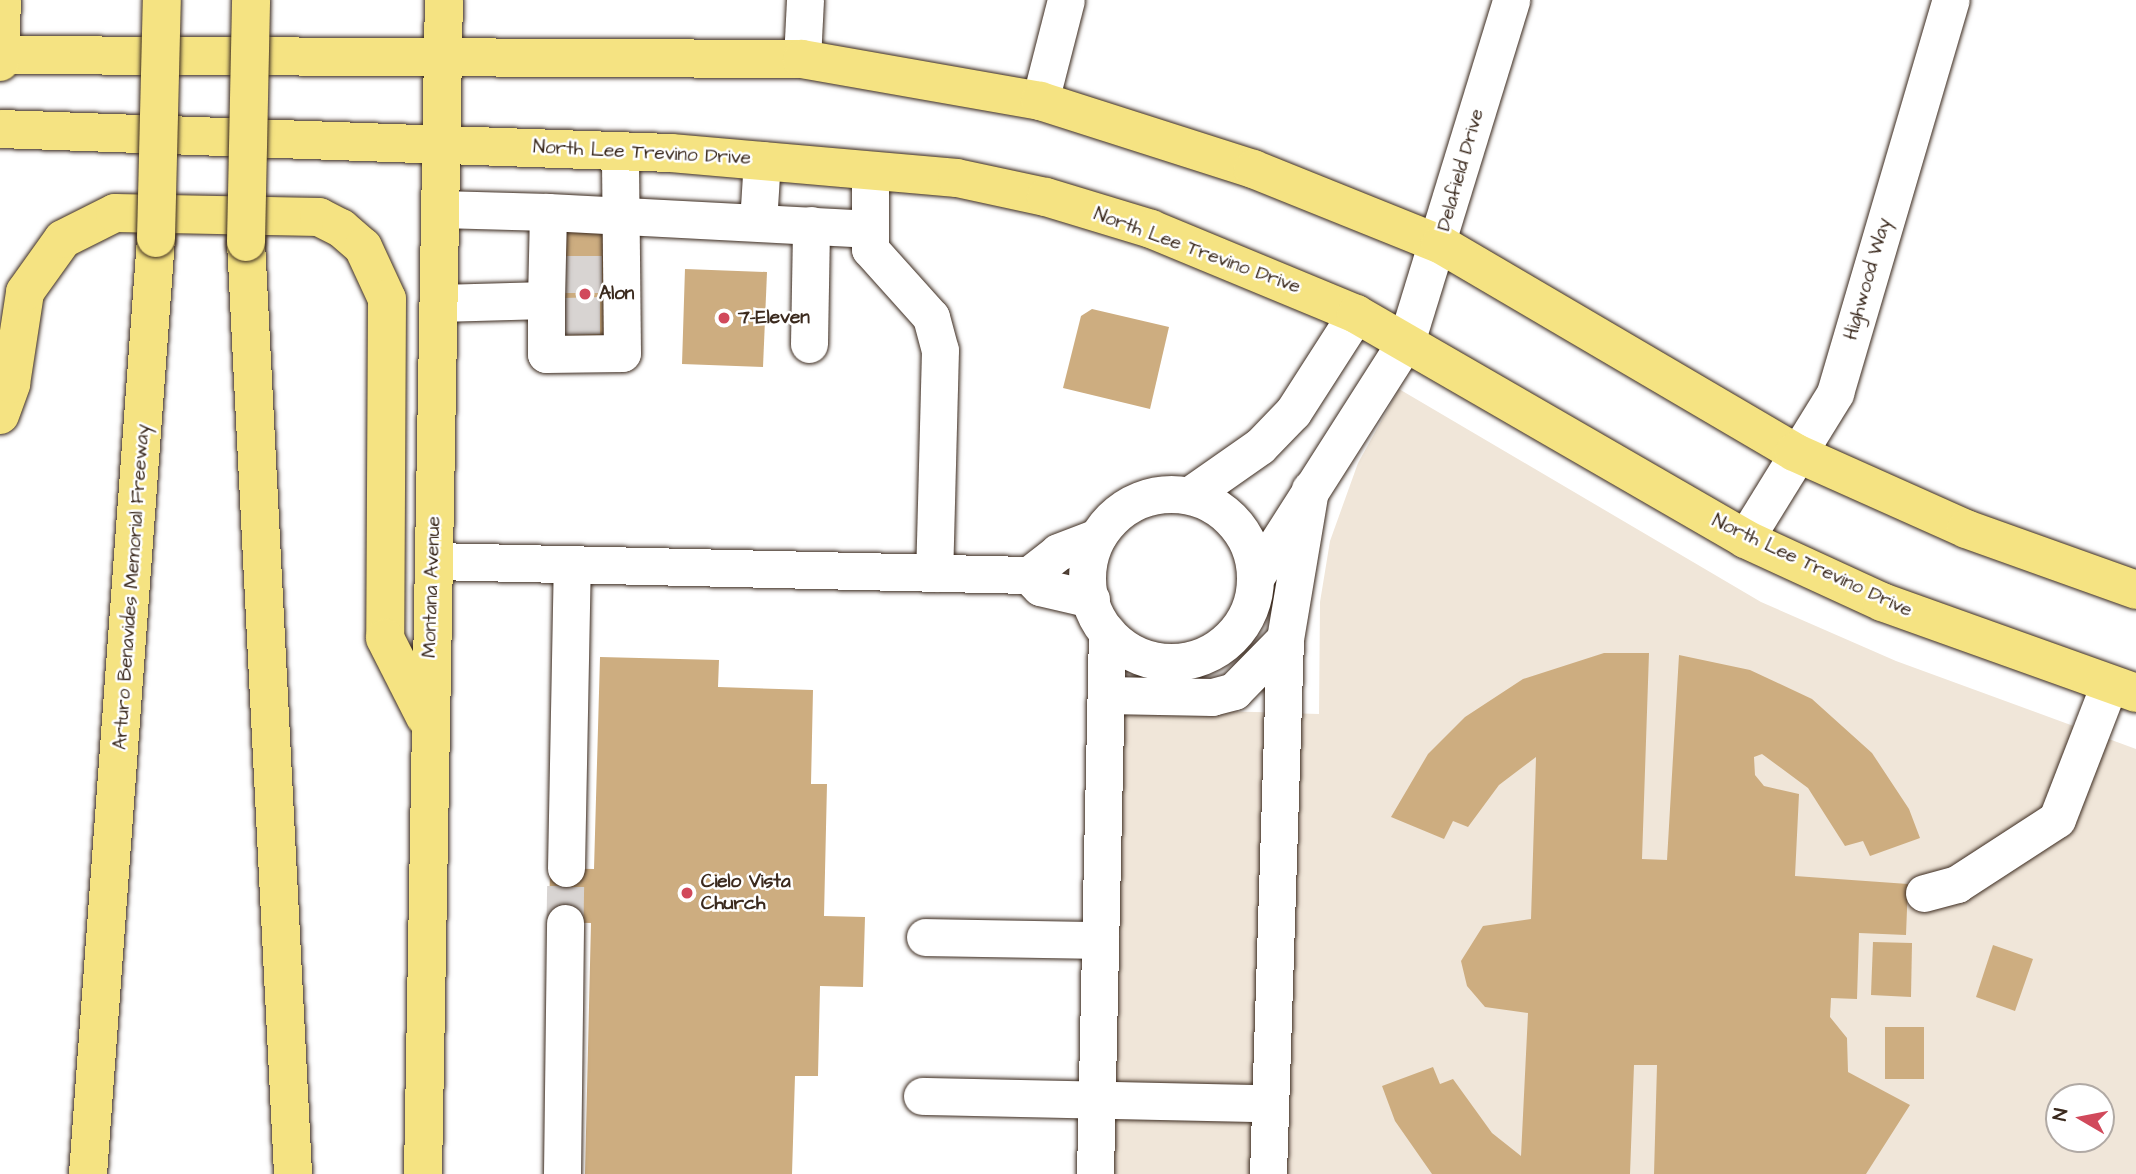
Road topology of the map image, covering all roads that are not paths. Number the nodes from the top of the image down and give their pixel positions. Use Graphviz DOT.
graph roads {
  1 [pos="2,0"];
  2 [pos="162,0"];
  3 [pos="251,0"];
  4 [pos="444,0"];
  5 [pos="805,0"];
  6 [pos="1066,0"];
  7 [pos="1511,0"];
  8 [pos="1951,0"];
  9 [pos="442,54"];
  10 [pos="1,55"];
  11 [pos="802,59"];
  12 [pos="0,62"];
  13 [pos="1040,101"];
  14 [pos="0,129"];
  15 [pos="441,143"];
  16 [pos="620,151"];
  17 [pos="762,160"];
  18 [pos="870,170"];
  19 [pos="440,209"];
  20 [pos="548,212"];
  21 [pos="621,214"];
  22 [pos="758,222"];
  23 [pos="811,225"];
  24 [pos="868,229"];
  25 [pos="1440,244"];
  26 [pos="553,296"];
  27 [pos="439,303"];
  28 [pos="1356,314"];
  29 [pos="1407,339"];
  30 [pos="809,344"];
  31 [pos="0,415"];
  32 [pos="1794,452"];
  33 [pos="1310,489"];
  34 [pos="1190,495"];
  35 [pos="1097,537"];
  36 [pos="1745,539"];
  37 [pos="434,561"];
  38 [pos="572,564"];
  39 [pos="934,573"];
  40 [pos="1029,575"];
  41 [pos="1255,578"];
  42 [pos="2136,590"];
  43 [pos="1091,600"];
  44 [pos="1107,632"];
  45 [pos="1285,639"];
  46 [pos="2122,689"];
  47 [pos="1106,695"];
  48 [pos="428,722"];
  49 [pos="566,868"];
  50 [pos="1924,893"];
  51 [pos="565,923"];
  52 [pos="925,937"];
  53 [pos="1100,940"];
  54 [pos="922,1096"];
  55 [pos="1096,1099"];
  56 [pos="1270,1103"];
  57 [pos="88,1174"];
  58 [pos="292,1174"];
  59 [pos="423,1174"];
  60 [pos="562,1174"];
  61 [pos="1095,1174"];
  62 [pos="1268,1174"];
  1 -- 10 [label="main road"];
  2 -- 57 [label="main road, Arturo Benavides Memorial Freeway, bridge"];
  3 -- 58 [label="main road, bridge"];
  4 -- 9 [label="main road, Montana Avenue"];
  5 -- 11 [label="street"];
  6 -- 13 [label="street"];
  7 -- 25 [label="street, Delafield Drive"];
  8 -- 32 [label="street, Highwood Way"];
  9 -- 10 [label="main road"];
  9 -- 11 [label="main road"];
  9 -- 15 [label="main road, Montana Avenue"];
  10 -- 12 [label="main road"];
  11 -- 13 [label="main road"];
  13 -- 25 [label="main road"];
  14 -- 15 [label="main road, North Lee Trevino Drive"];
  15 -- 16 [label="main road, North Lee Trevino Drive"];
  15 -- 19 [label="main road, Montana Avenue"];
  16 -- 17 [label="main road, North Lee Trevino Drive"];
  16 -- 21 [label="street"];
  17 -- 18 [label="main road, North Lee Trevino Drive"];
  17 -- 22 [label="street"];
  18 -- 24 [label="street"];
  18 -- 28 [label="main road, North Lee Trevino Drive"];
  19 -- 20 [label="street"];
  19 -- 27 [label="main road, Montana Avenue"];
  20 -- 21 [label="street"];
  20 -- 26 [label="street"];
  21 -- 22 [label="street"];
  21 -- 26 [label="street"];
  22 -- 23 [label="street"];
  23 -- 24 [label="street"];
  23 -- 30 [label="street"];
  24 -- 39 [label="street"];
  25 -- 29 [label="street, Delafield Drive"];
  25 -- 32 [label="main road"];
  26 -- 27 [label="street"];
  27 -- 37 [label="main road, Montana Avenue"];
  28 -- 29 [label="main road, North Lee Trevino Drive"];
  28 -- 34 [label="street"];
  29 -- 33 [label="street, Delafield Drive"];
  29 -- 36 [label="main road, North Lee Trevino Drive"];
  31 -- 48 [label="main road"];
  32 -- 36 [label="street, Highwood Way"];
  32 -- 42 [label="main road"];
  33 -- 41 [label="street, Delafield Drive"];
  33 -- 45 [label="street"];
  34 -- 35 [label="street"];
  34 -- 41 [label="street"];
  35 -- 40 [label="street"];
  35 -- 43 [label="street"];
  36 -- 46 [label="main road, North Lee Trevino Drive"];
  37 -- 38 [label="street"];
  37 -- 48 [label="main road, Montana Avenue"];
  38 -- 39 [label="street"];
  38 -- 49 [label="street"];
  39 -- 40 [label="street"];
  40 -- 43 [label="street"];
  41 -- 44 [label="street"];
  43 -- 44 [label="street"];
  44 -- 47 [label="street"];
  45 -- 47 [label="street"];
  45 -- 56 [label="street"];
  46 -- 50 [label="street"];
  47 -- 53 [label="street"];
  48 -- 59 [label="main road, Montana Avenue"];
  51 -- 60 [label="street"];
  52 -- 53 [label="street"];
  53 -- 55 [label="street"];
  54 -- 55 [label="street"];
  55 -- 56 [label="street"];
  55 -- 61 [label="street"];
  56 -- 62 [label="street"];
}
